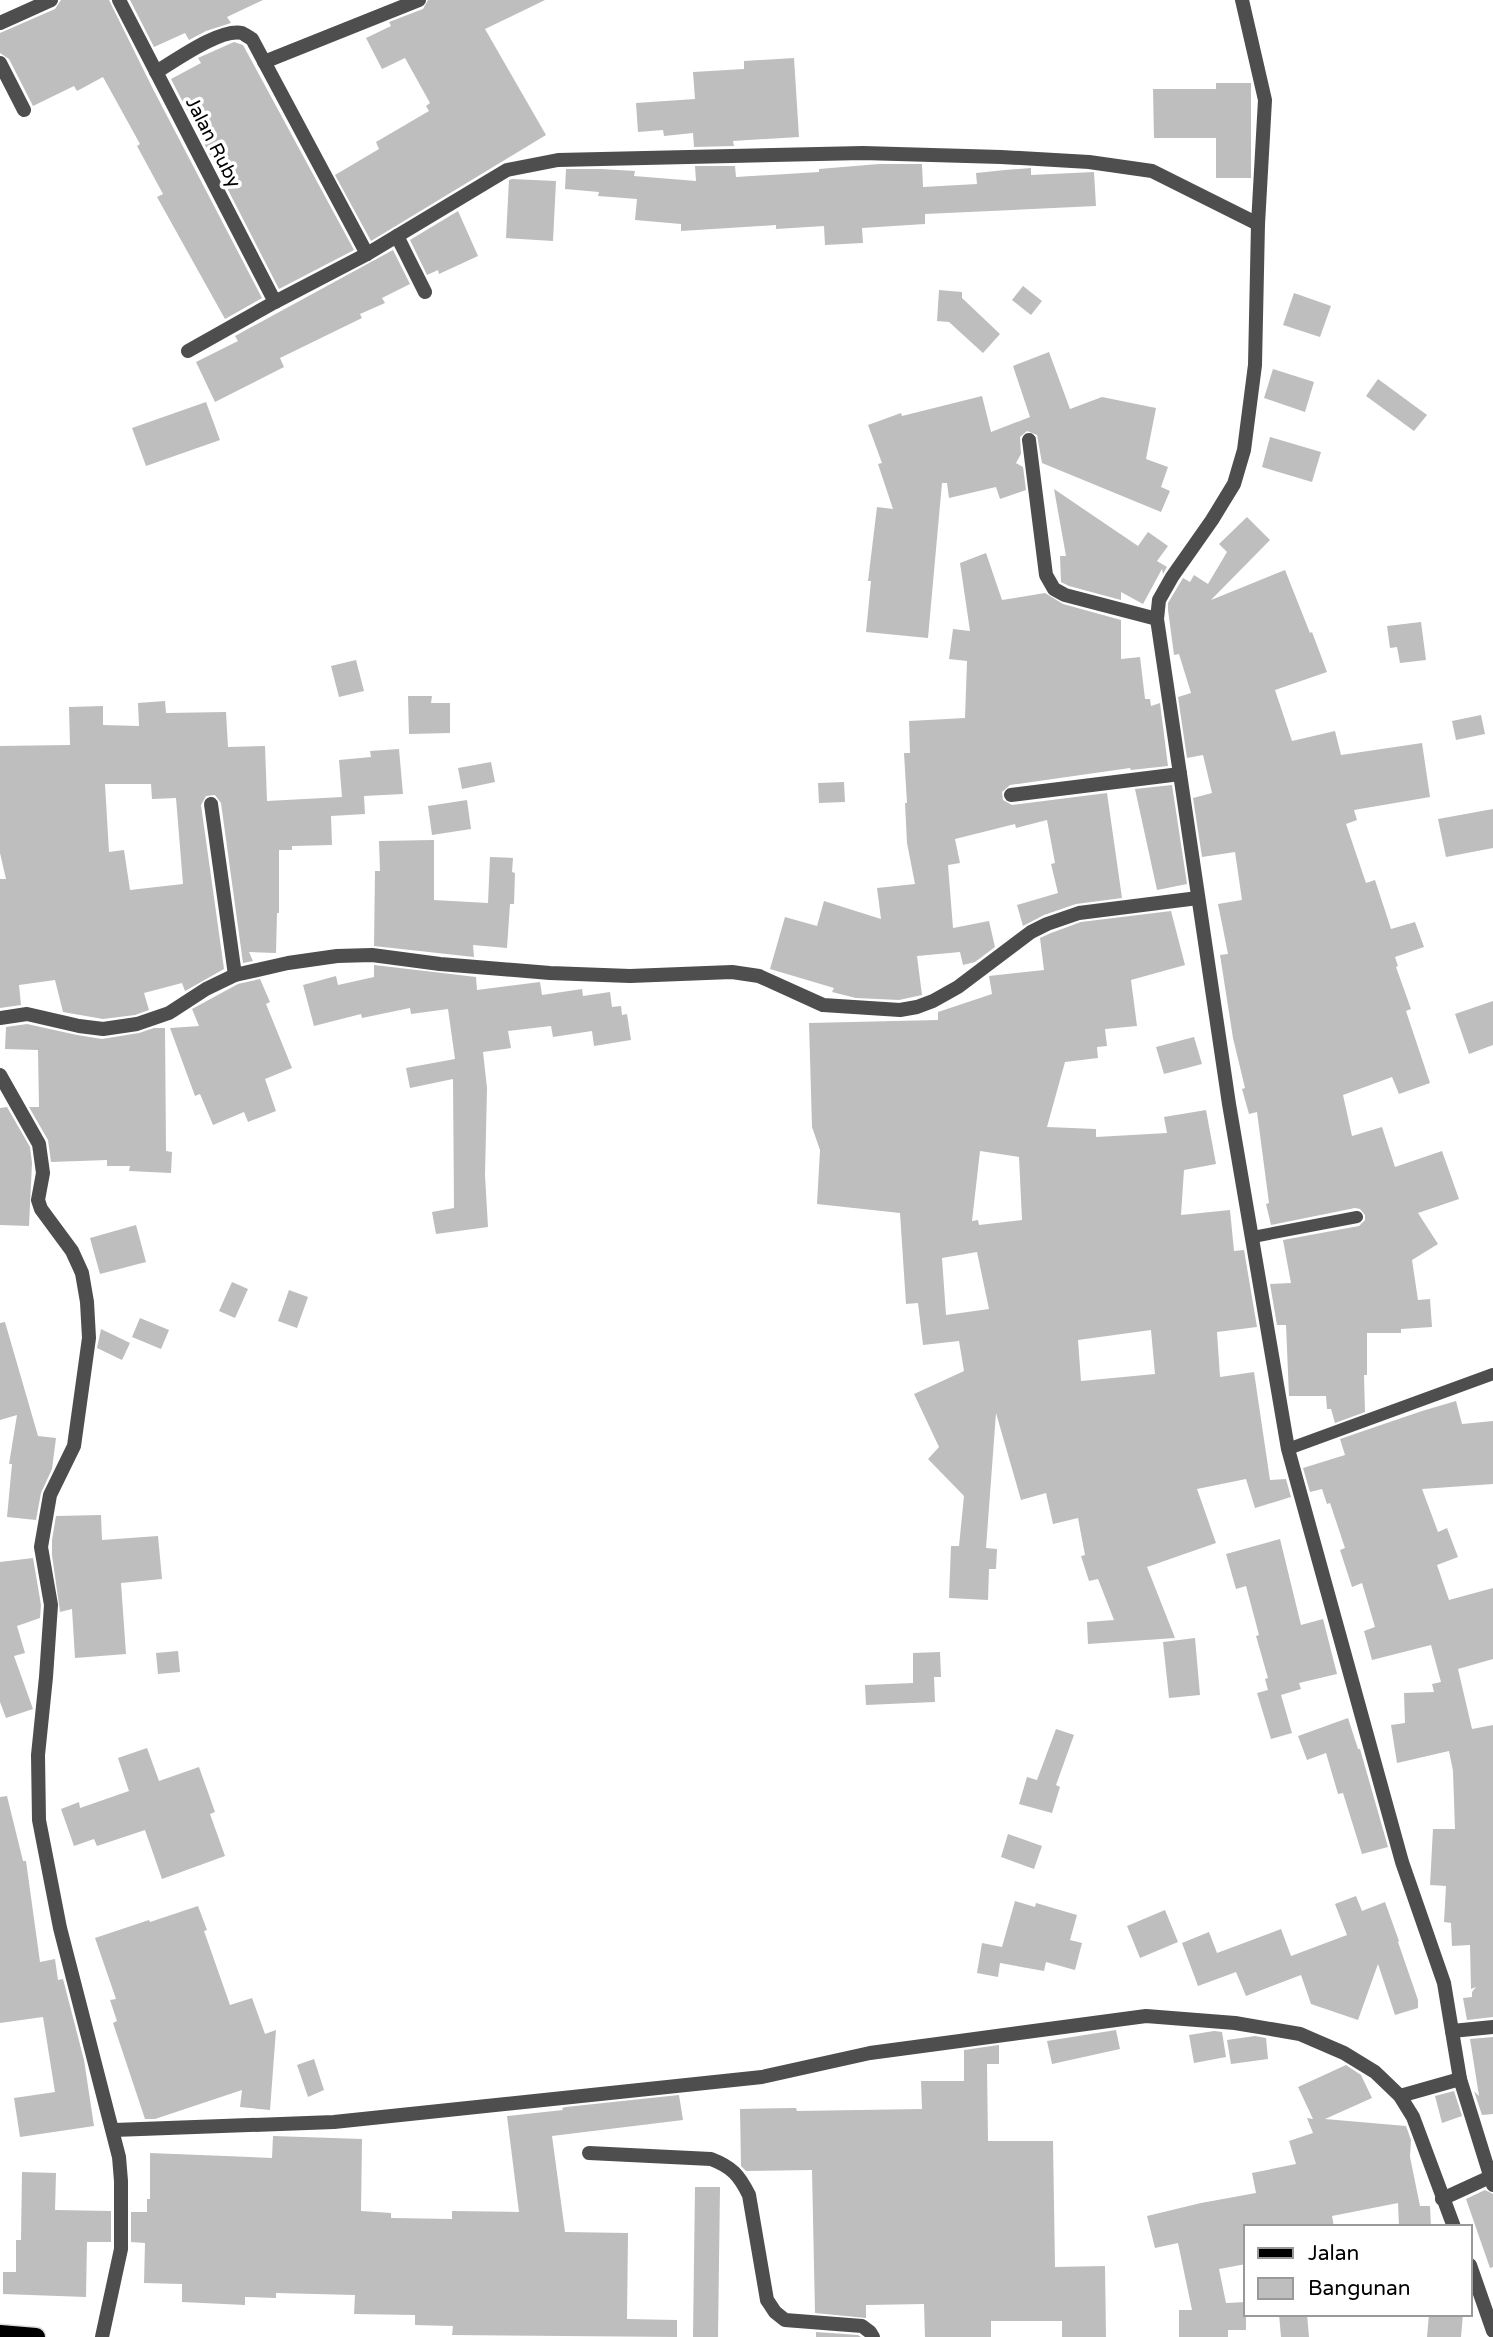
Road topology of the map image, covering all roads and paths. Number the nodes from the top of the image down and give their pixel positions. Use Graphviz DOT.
graph roads {
  1 [pos="51,0"];
  2 [pos="119,0"];
  3 [pos="419,0"];
  4 [pos="1242,0"];
  5 [pos="0,23"];
  6 [pos="0,62"];
  7 [pos="264,62"];
  8 [pos="156,72"];
  9 [pos="24,110"];
  10 [pos="1258,224"];
  11 [pos="397,236"];
  12 [pos="367,254"];
  13 [pos="425,292"];
  14 [pos="275,302"];
  15 [pos="188,351"];
  16 [pos="1029,440"];
  17 [pos="1157,619"];
  18 [pos="1180,774"];
  19 [pos="1011,795"];
  20 [pos="211,803"];
  21 [pos="1198,898"];
  22 [pos="235,975"];
  23 [pos="0,1018"];
  24 [pos="0,1075"];
  25 [pos="1357,1217"];
  26 [pos="1253,1237"];
  27 [pos="1493,1374"];
  28 [pos="1288,1449"];
  29 [pos="1493,2027"];
  30 [pos="1452,2031"];
  31 [pos="1461,2079"];
  32 [pos="1400,2096"];
  33 [pos="114,2130"];
  34 [pos="589,2153"];
  35 [pos="1492,2181"];
  36 [pos="1442,2199"];
  37 [pos="1453,2225"];
  38 [pos="1472,2271"];
  39 [pos="1493,2330"];
  40 [pos="5,2335"];
  41 [pos="36,2337"];
  42 [pos="102,2337"];
  43 [pos="873,2337"];
  1 -- 5 [label="street"];
  2 -- 8 [label="street, Jalan Ruby"];
  3 -- 7 [label="street"];
  4 -- 10 [label="street"];
  6 -- 9 [label="street"];
  7 -- 8 [label="street"];
  7 -- 12 [label="street"];
  8 -- 14 [label="street, Jalan Ruby"];
  10 -- 11 [label="street"];
  10 -- 17 [label="street"];
  11 -- 12 [label="street"];
  11 -- 13 [label="street"];
  12 -- 14 [label="street"];
  14 -- 15 [label="street"];
  16 -- 17 [label="street"];
  17 -- 18 [label="street"];
  18 -- 19 [label="street"];
  18 -- 21 [label="street"];
  20 -- 22 [label="street"];
  21 -- 22 [label="street"];
  21 -- 26 [label="street"];
  22 -- 23 [label="street"];
  24 -- 33 [label="street"];
  25 -- 26 [label="lane"];
  26 -- 28 [label="street"];
  27 -- 28 [label="lane"];
  28 -- 30 [label="street"];
  29 -- 30 [label="street"];
  30 -- 31 [label="street"];
  31 -- 32 [label="street"];
  31 -- 35 [label="street"];
  32 -- 33 [label="street"];
  32 -- 36 [label="street"];
  33 -- 42 [label="street"];
  34 -- 43 [label="street"];
  35 -- 36 [label="street"];
  36 -- 37 [label="street"];
  38 -- 39 [label="street"];
  40 -- 41 [label="main road"];
}
